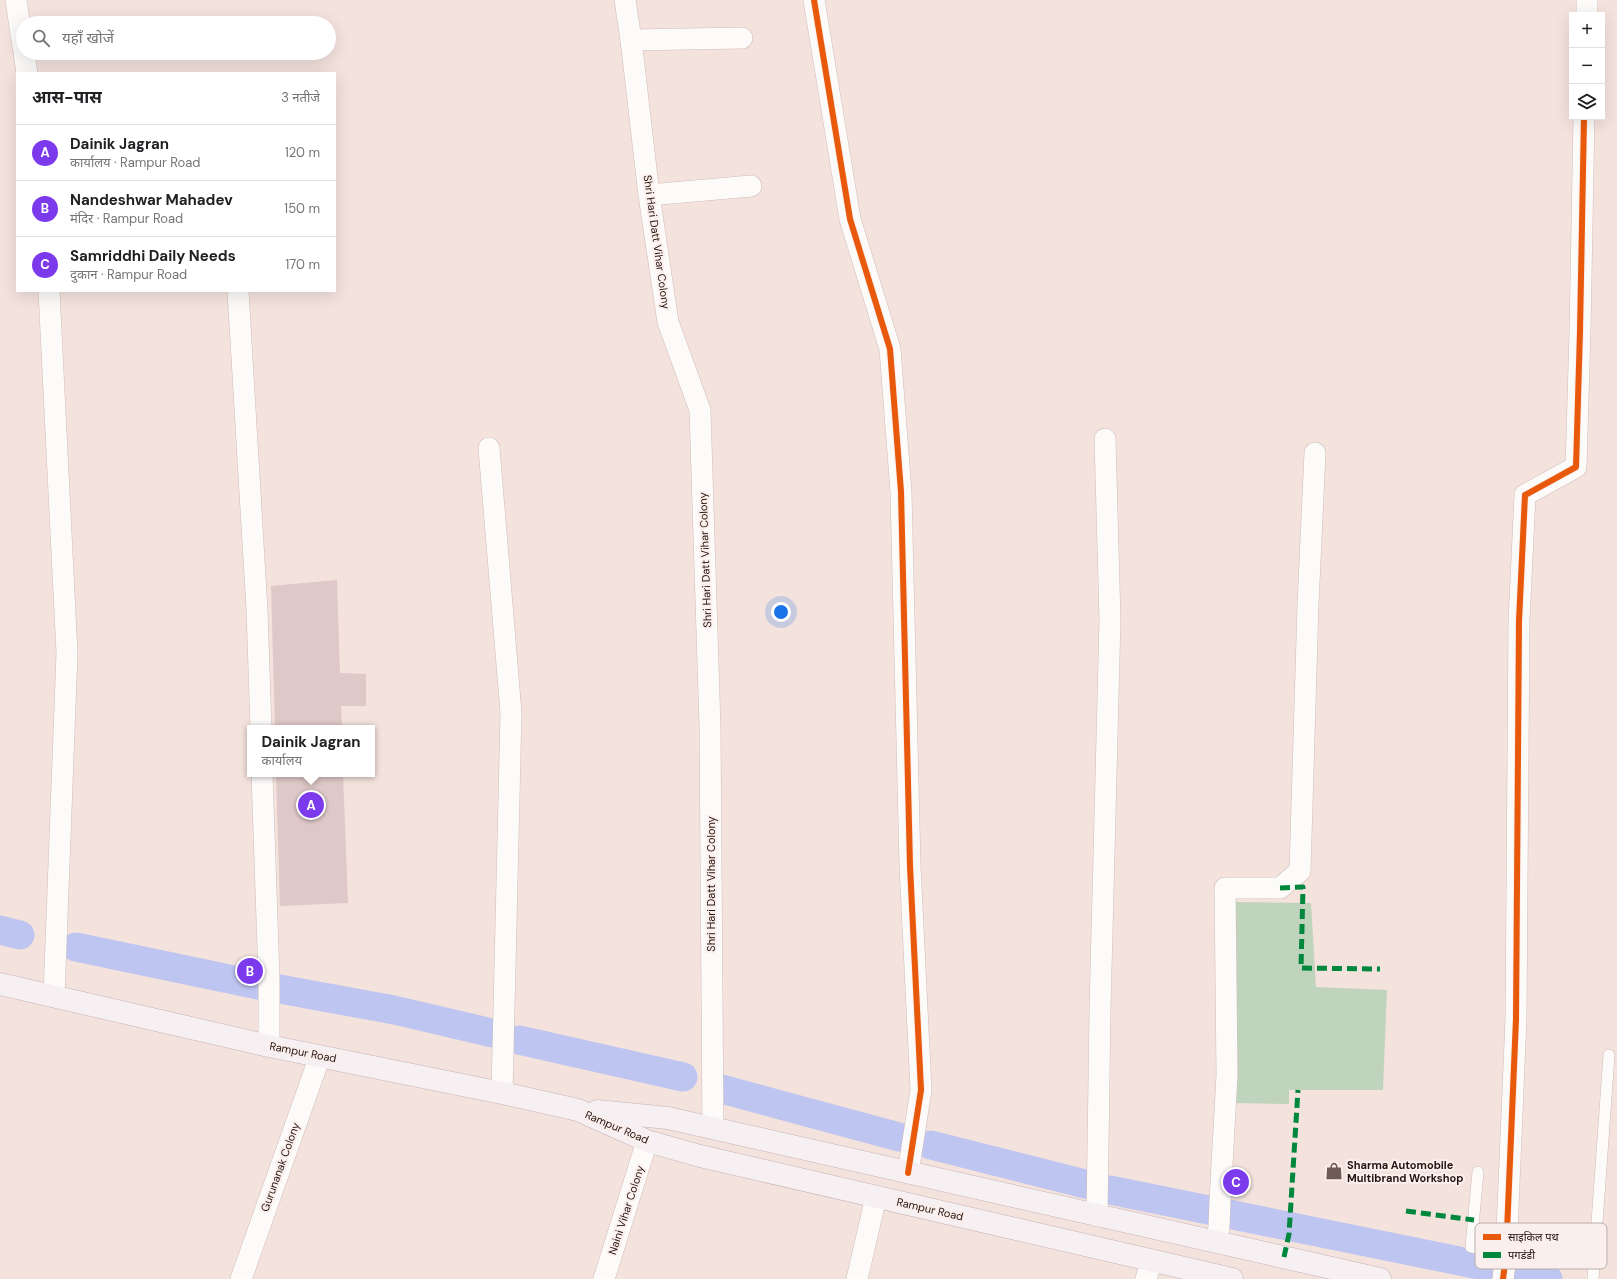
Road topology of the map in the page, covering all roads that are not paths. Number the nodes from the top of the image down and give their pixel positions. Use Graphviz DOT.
graph roads {
  1 [pos="16,0"];
  2 [pos="625,0"];
  3 [pos="814,0"];
  4 [pos="1587,0"];
  5 [pos="1587,12"];
  6 [pos="18,16"];
  7 [pos="742,38"];
  8 [pos="631,40"];
  9 [pos="25,60"];
  10 [pos="27,72"];
  11 [pos="1584,120"];
  12 [pos="750,186"];
  13 [pos="649,195"];
  14 [pos="49,292"];
  15 [pos="238,292"];
  16 [pos="1105,439"];
  17 [pos="489,448"];
  18 [pos="1315,453"];
  19 [pos="261,725"];
  20 [pos="262,777"];
  21 [pos="0,984"];
  22 [pos="54,996"];
  23 [pos="269,1046"];
  24 [pos="1609,1055"];
  25 [pos="320,1056"];
  26 [pos="502,1093"];
  27 [pos="578,1110"];
  28 [pos="712,1128"];
  29 [pos="648,1141"];
  30 [pos="1478,1172"];
  31 [pos="908,1173"];
  32 [pos="876,1197"];
  33 [pos="1098,1216"];
  34 [pos="1507,1223"];
  35 [pos="1597,1223"];
  36 [pos="1217,1235"];
  37 [pos="1475,1248"];
  38 [pos="1149,1269"];
  39 [pos="1504,1269"];
  40 [pos="241,1279"];
  41 [pos="604,1279"];
  42 [pos="857,1279"];
  43 [pos="1232,1279"];
  44 [pos="1380,1279"];
  45 [pos="1503,1279"];
  1 -- 6 [label="street"];
  2 -- 8 [label="street, Shri Hari Datt Vihar Colony"];
  3 -- 31 [label="street"];
  4 -- 5 [label="street"];
  7 -- 8 [label="street"];
  8 -- 13 [label="street, Shri Hari Datt Vihar Colony"];
  9 -- 10 [label="street"];
  11 -- 34 [label="street"];
  12 -- 13 [label="street"];
  13 -- 28 [label="street, Shri Hari Datt Vihar Colony"];
  14 -- 22 [label="street"];
  15 -- 19 [label="street"];
  16 -- 33 [label="street"];
  17 -- 26 [label="street"];
  18 -- 36 [label="street"];
  20 -- 23 [label="street"];
  21 -- 22 [label="main road, Rampur Road"];
  22 -- 23 [label="main road, Rampur Road"];
  23 -- 25 [label="main road, Rampur Road"];
  24 -- 35 [label="lane"];
  25 -- 26 [label="main road, Rampur Road"];
  25 -- 40 [label="street, Gurunanak Colony"];
  26 -- 27 [label="main road, Rampur Road"];
  27 -- 28 [label="main road"];
  27 -- 29 [label="main road, Rampur Road"];
  28 -- 31 [label="main road"];
  29 -- 32 [label="main road, Rampur Road"];
  29 -- 41 [label="street, Naini Vihar Colony"];
  30 -- 37 [label="lane"];
  31 -- 33 [label="main road"];
  32 -- 38 [label="main road, Rampur Road"];
  32 -- 42 [label="street"];
  33 -- 36 [label="main road"];
  36 -- 44 [label="main road"];
  38 -- 43 [label="main road, Rampur Road"];
  39 -- 45 [label="street"];
}
